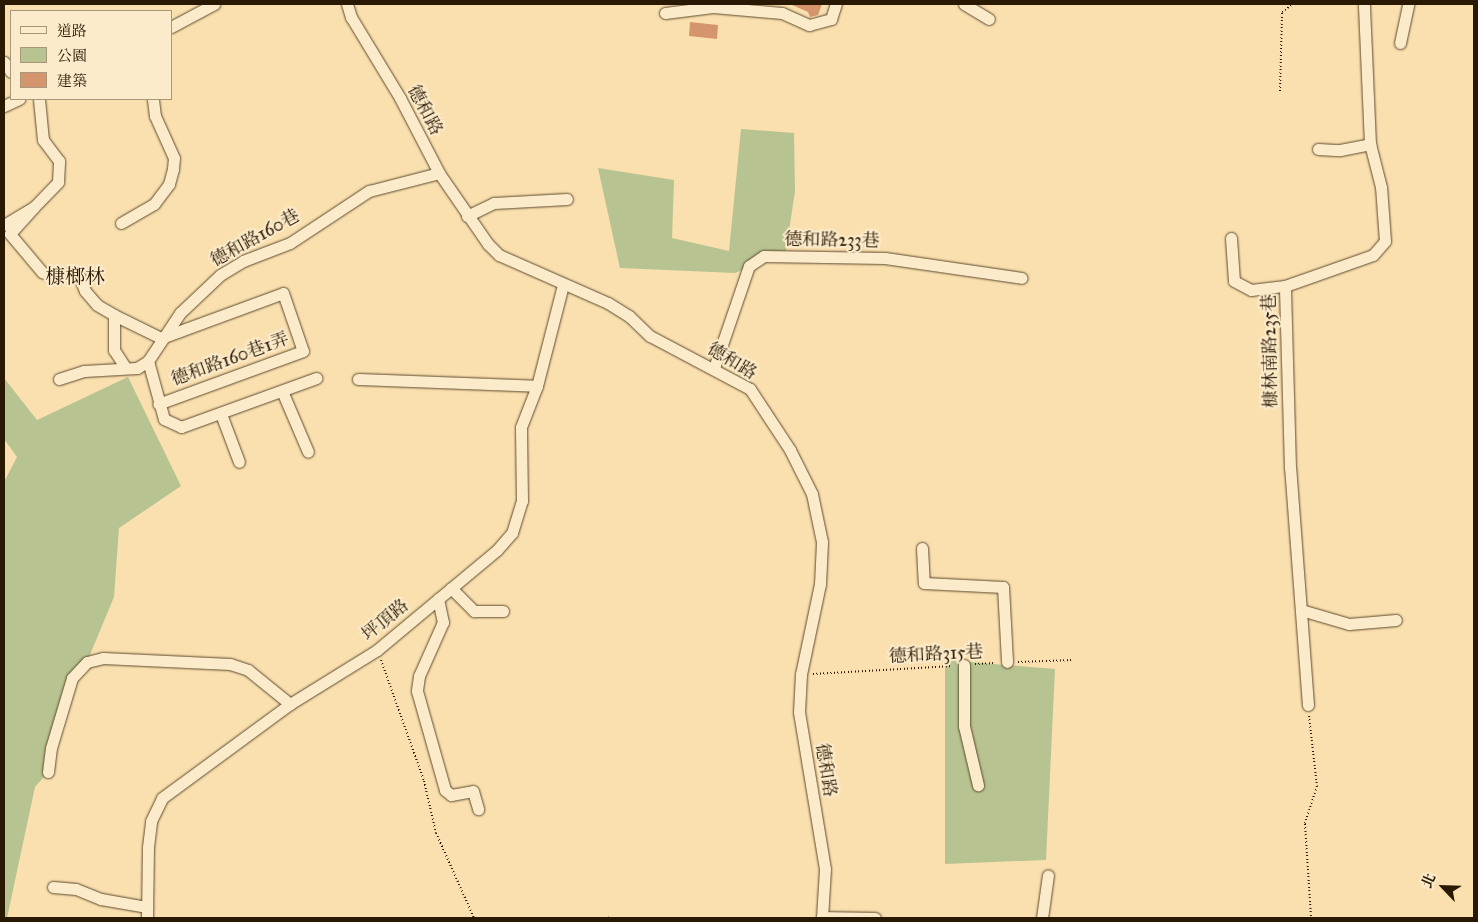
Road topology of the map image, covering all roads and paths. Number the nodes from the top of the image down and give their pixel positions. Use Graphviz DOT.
graph roads {
  1 [pos="214,4"];
  2 [pos="347,4"];
  3 [pos="836,4"];
  4 [pos="964,4"];
  5 [pos="1293,4"];
  6 [pos="1364,4"];
  7 [pos="1408,4"];
  8 [pos="665,14"];
  9 [pos="989,19"];
  10 [pos="172,26"];
  11 [pos="1400,43"];
  12 [pos="1280,91"];
  13 [pos="17,100"];
  14 [pos="39,100"];
  15 [pos="153,100"];
  16 [pos="4,106"];
  17 [pos="1370,144"];
  18 [pos="1318,149"];
  19 [pos="439,173"];
  20 [pos="567,199"];
  21 [pos="34,207"];
  22 [pos="467,216"];
  23 [pos="121,223"];
  24 [pos="4,225"];
  25 [pos="1231,238"];
  26 [pos="1022,278"];
  27 [pos="563,285"];
  28 [pos="1285,286"];
  29 [pos="114,315"];
  30 [pos="161,338"];
  31 [pos="148,361"];
  32 [pos="125,367"];
  33 [pos="714,368"];
  34 [pos="59,378"];
  35 [pos="316,378"];
  36 [pos="358,379"];
  37 [pos="537,386"];
  38 [pos="282,391"];
  39 [pos="158,404"];
  40 [pos="221,414"];
  41 [pos="308,452"];
  42 [pos="239,462"];
  43 [pos="922,548"];
  44 [pos="451,588"];
  45 [pos="438,599"];
  46 [pos="1301,610"];
  47 [pos="502,611"];
  48 [pos="1396,620"];
  49 [pos="378,650"];
  50 [pos="1073,660"];
  51 [pos="1007,662"];
  52 [pos="964,665"];
  53 [pos="801,674"];
  54 [pos="290,704"];
  55 [pos="1308,705"];
  56 [pos="48,772"];
  57 [pos="978,785"];
  58 [pos="478,809"];
  59 [pos="1048,875"];
  60 [pos="53,887"];
  61 [pos="147,912"];
  62 [pos="474,918"];
  63 [pos="822,918"];
  64 [pos="875,918"];
  65 [pos="1042,918"];
  66 [pos="1311,918"];
  1 -- 10 [label="street"];
  2 -- 19 [label="street, 德和路"];
  3 -- 8 [label="street"];
  4 -- 9 [label="street"];
  5 -- 12 [label="path"];
  6 -- 17 [label="street, 槺林南路235巷"];
  7 -- 11 [label="street"];
  13 -- 16 [label="street"];
  14 -- 21 [label="street"];
  15 -- 23 [label="street"];
  17 -- 18 [label="street"];
  17 -- 28 [label="street, 槺林南路235巷"];
  19 -- 22 [label="street, 德和路"];
  19 -- 30 [label="street, 德和路160巷"];
  20 -- 22 [label="street"];
  21 -- 24 [label="street"];
  21 -- 29 [label="street"];
  22 -- 27 [label="street, 德和路"];
  25 -- 28 [label="street"];
  26 -- 33 [label="street, 德和路233巷"];
  27 -- 33 [label="street, 德和路"];
  27 -- 37 [label="street, 坪頂路"];
  28 -- 46 [label="street, 槺林南路235巷"];
  29 -- 30 [label="street"];
  29 -- 32 [label="street"];
  30 -- 31 [label="street, 德和路160巷"];
  30 -- 39 [label="street, 德和路160巷1弄"];
  31 -- 32 [label="street"];
  31 -- 39 [label="street"];
  32 -- 34 [label="street"];
  33 -- 53 [label="street, 德和路"];
  35 -- 38 [label="street"];
  36 -- 37 [label="street"];
  37 -- 44 [label="street, 坪頂路"];
  38 -- 40 [label="street"];
  38 -- 41 [label="street"];
  39 -- 40 [label="street"];
  40 -- 42 [label="street"];
  43 -- 51 [label="street"];
  44 -- 45 [label="street, 坪頂路"];
  44 -- 47 [label="street"];
  45 -- 49 [label="street, 坪頂路"];
  45 -- 58 [label="street"];
  46 -- 48 [label="street"];
  46 -- 55 [label="street, 槺林南路235巷"];
  49 -- 54 [label="street, 坪頂路"];
  49 -- 62 [label="path"];
  50 -- 51 [label="path, 德和路315巷"];
  51 -- 52 [label="path, 德和路315巷"];
  52 -- 53 [label="path, 德和路315巷"];
  52 -- 57 [label="street"];
  53 -- 63 [label="street, 德和路"];
  54 -- 56 [label="street"];
  54 -- 61 [label="street, 坪頂路"];
  55 -- 66 [label="path"];
  59 -- 65 [label="street"];
  60 -- 61 [label="street"];
  63 -- 64 [label="street"];
}
